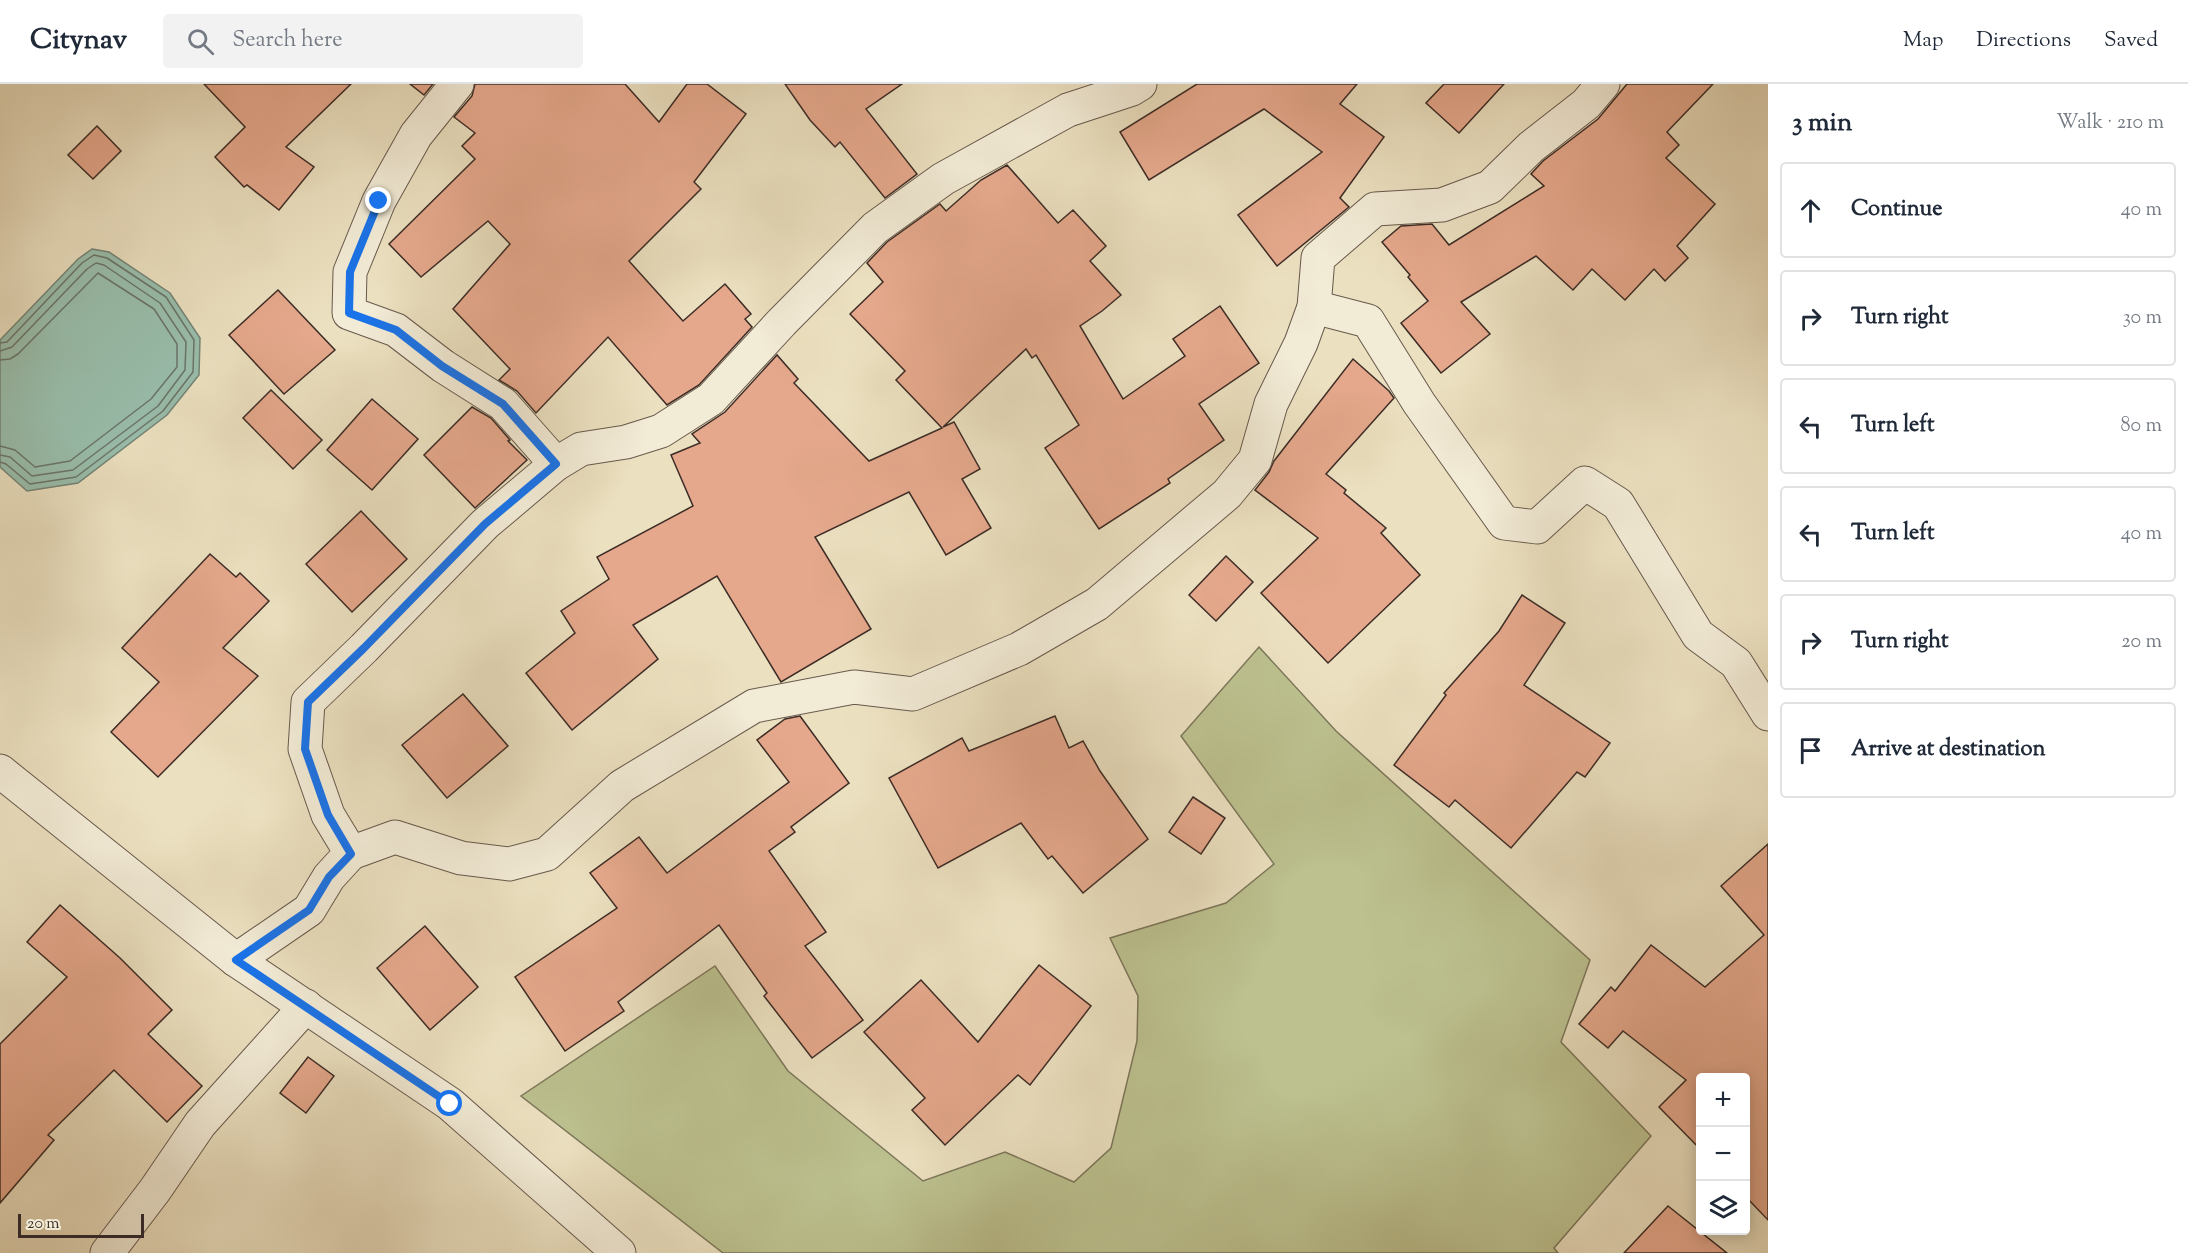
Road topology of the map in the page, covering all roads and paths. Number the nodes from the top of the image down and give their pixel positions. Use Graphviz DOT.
graph roads {
  1 [pos="457,84"];
  2 [pos="1140,84"];
  3 [pos="1603,84"];
  4 [pos="1314,308"];
  5 [pos="556,464"];
  6 [pos="1768,714"];
  7 [pos="0,771"];
  8 [pos="351,854"];
  9 [pos="236,960"];
  10 [pos="306,1006"];
  11 [pos="107,1253"];
  12 [pos="619,1253"];
  1 -- 5 [label="street"];
  2 -- 5 [label="street"];
  3 -- 4 [label="street"];
  4 -- 6 [label="street"];
  4 -- 8 [label="street"];
  5 -- 8 [label="street"];
  7 -- 9 [label="street"];
  8 -- 9 [label="street"];
  9 -- 10 [label="street"];
  10 -- 11 [label="street"];
  10 -- 12 [label="street"];
}
